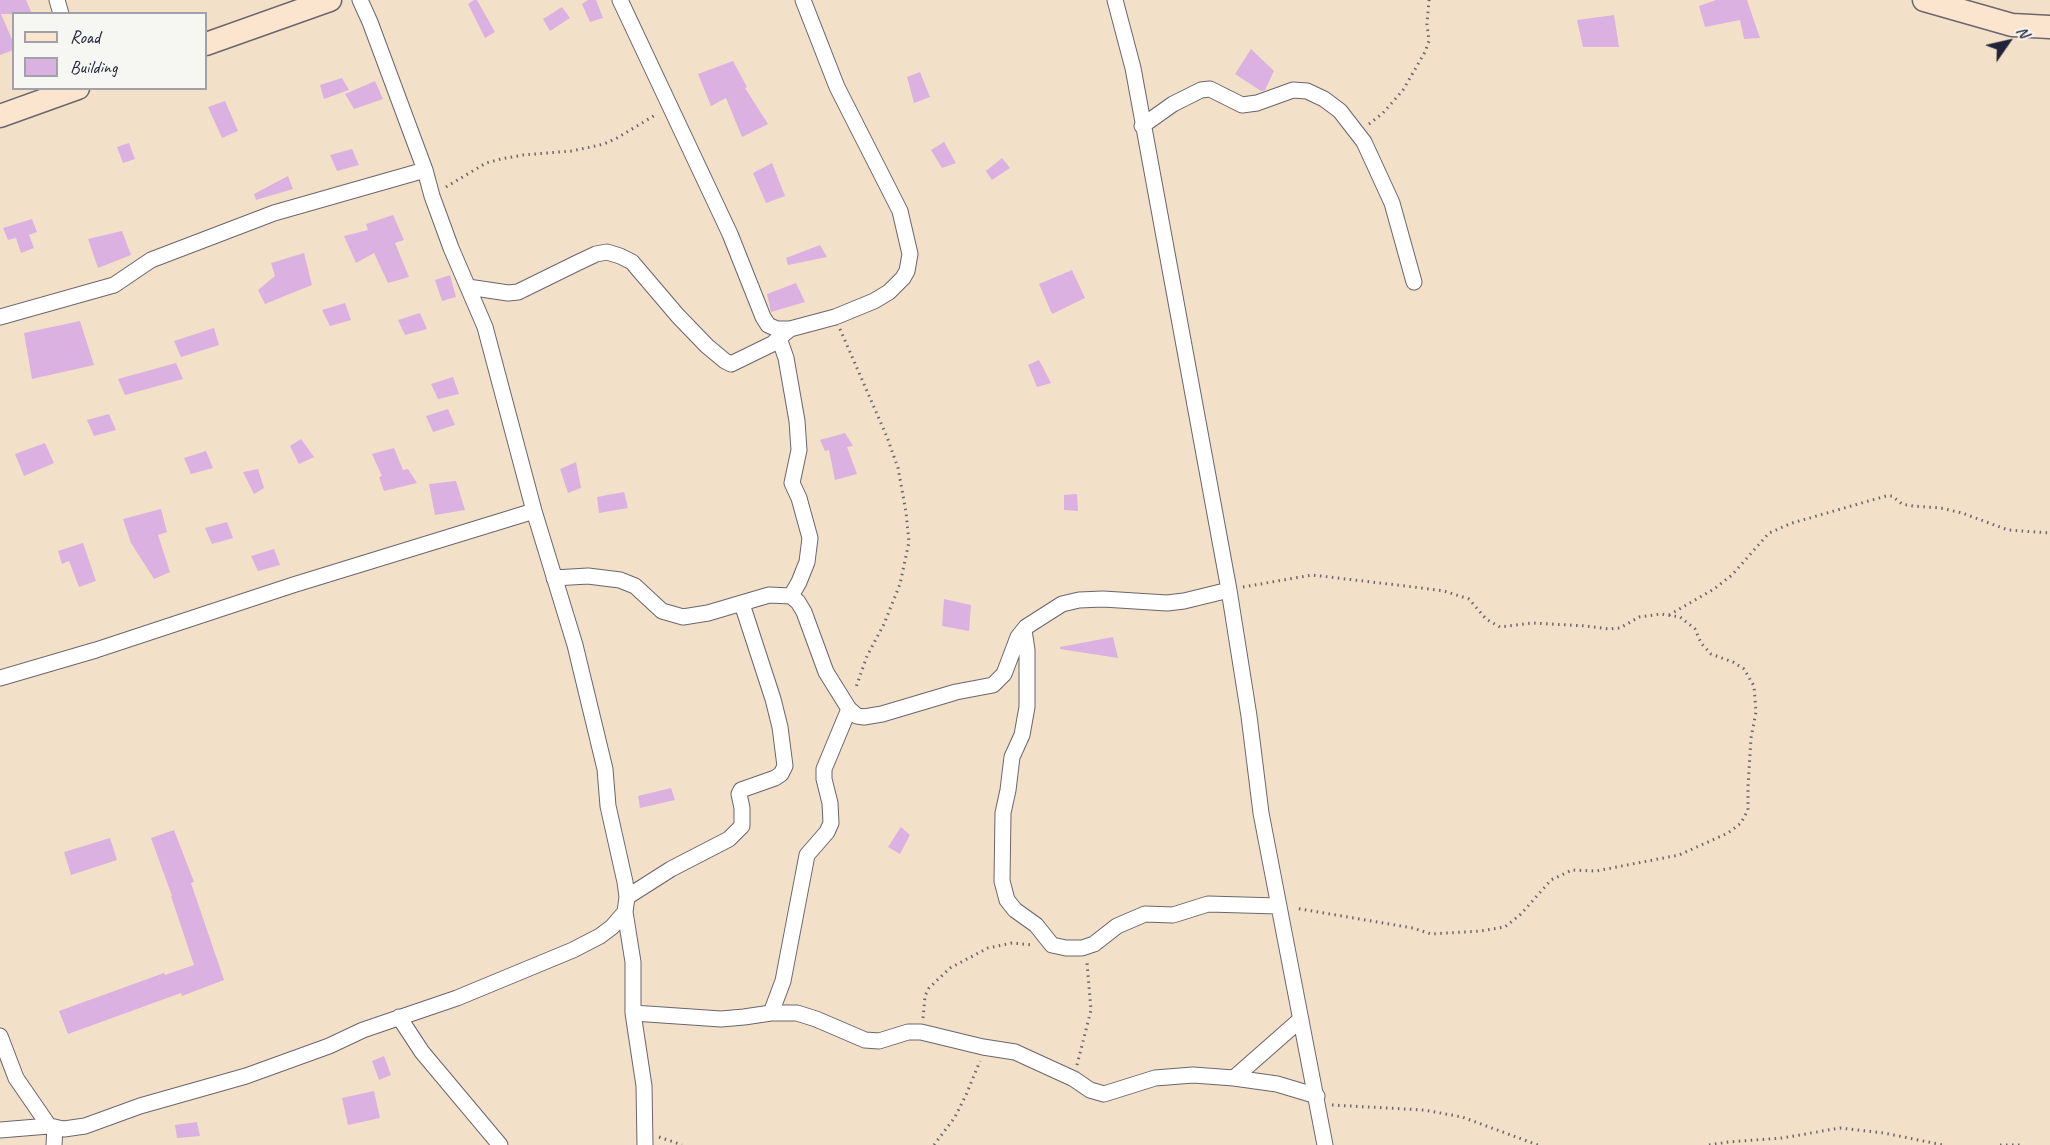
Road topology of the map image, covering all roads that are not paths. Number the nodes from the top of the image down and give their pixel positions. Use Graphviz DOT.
graph roads {
  1 [pos="330,0"];
  2 [pos="360,0"];
  3 [pos="620,0"];
  4 [pos="803,0"];
  5 [pos="1115,0"];
  6 [pos="1924,0"];
  7 [pos="2050,27"];
  8 [pos="207,44"];
  9 [pos="72,90"];
  10 [pos="0,116"];
  11 [pos="1142,126"];
  12 [pos="425,170"];
  13 [pos="1414,282"];
  14 [pos="468,287"];
  15 [pos="0,317"];
  16 [pos="785,334"];
  17 [pos="534,511"];
  18 [pos="554,578"];
  19 [pos="1229,590"];
  20 [pos="790,596"];
  21 [pos="742,604"];
  22 [pos="1024,630"];
  23 [pos="0,678"];
  24 [pos="849,708"];
  25 [pos="626,904"];
  26 [pos="1278,906"];
  27 [pos="633,1013"];
  28 [pos="771,1013"];
  29 [pos="399,1017"];
  30 [pos="1301,1019"];
  31 [pos="0,1036"];
  32 [pos="1234,1078"];
  33 [pos="1318,1100"];
  34 [pos="52,1127"];
  35 [pos="0,1130"];
  36 [pos="646,1138"];
  37 [pos="54,1145"];
  38 [pos="500,1145"];
  39 [pos="1325,1145"];
  1 -- 8 [label="main road"];
  2 -- 12 [label="street"];
  3 -- 16 [label="street"];
  4 -- 16 [label="street"];
  5 -- 11 [label="street"];
  6 -- 7 [label="main road"];
  9 -- 10 [label="main road"];
  11 -- 13 [label="street"];
  11 -- 19 [label="street"];
  12 -- 14 [label="street"];
  12 -- 15 [label="street"];
  14 -- 16 [label="street"];
  14 -- 17 [label="street"];
  16 -- 20 [label="street"];
  17 -- 18 [label="street"];
  17 -- 23 [label="street"];
  18 -- 21 [label="street"];
  18 -- 25 [label="street"];
  19 -- 22 [label="street"];
  19 -- 26 [label="street"];
  20 -- 21 [label="street"];
  20 -- 24 [label="street"];
  21 -- 25 [label="street"];
  22 -- 24 [label="street"];
  22 -- 26 [label="street"];
  24 -- 28 [label="street"];
  25 -- 27 [label="street"];
  25 -- 29 [label="street"];
  26 -- 30 [label="street"];
  27 -- 28 [label="street"];
  27 -- 36 [label="street"];
  28 -- 32 [label="street"];
  29 -- 34 [label="street"];
  29 -- 38 [label="street"];
  30 -- 32 [label="street"];
  30 -- 33 [label="street"];
  31 -- 34 [label="street"];
  32 -- 33 [label="street"];
  33 -- 39 [label="street"];
  34 -- 35 [label="street"];
  34 -- 37 [label="street"];
}
